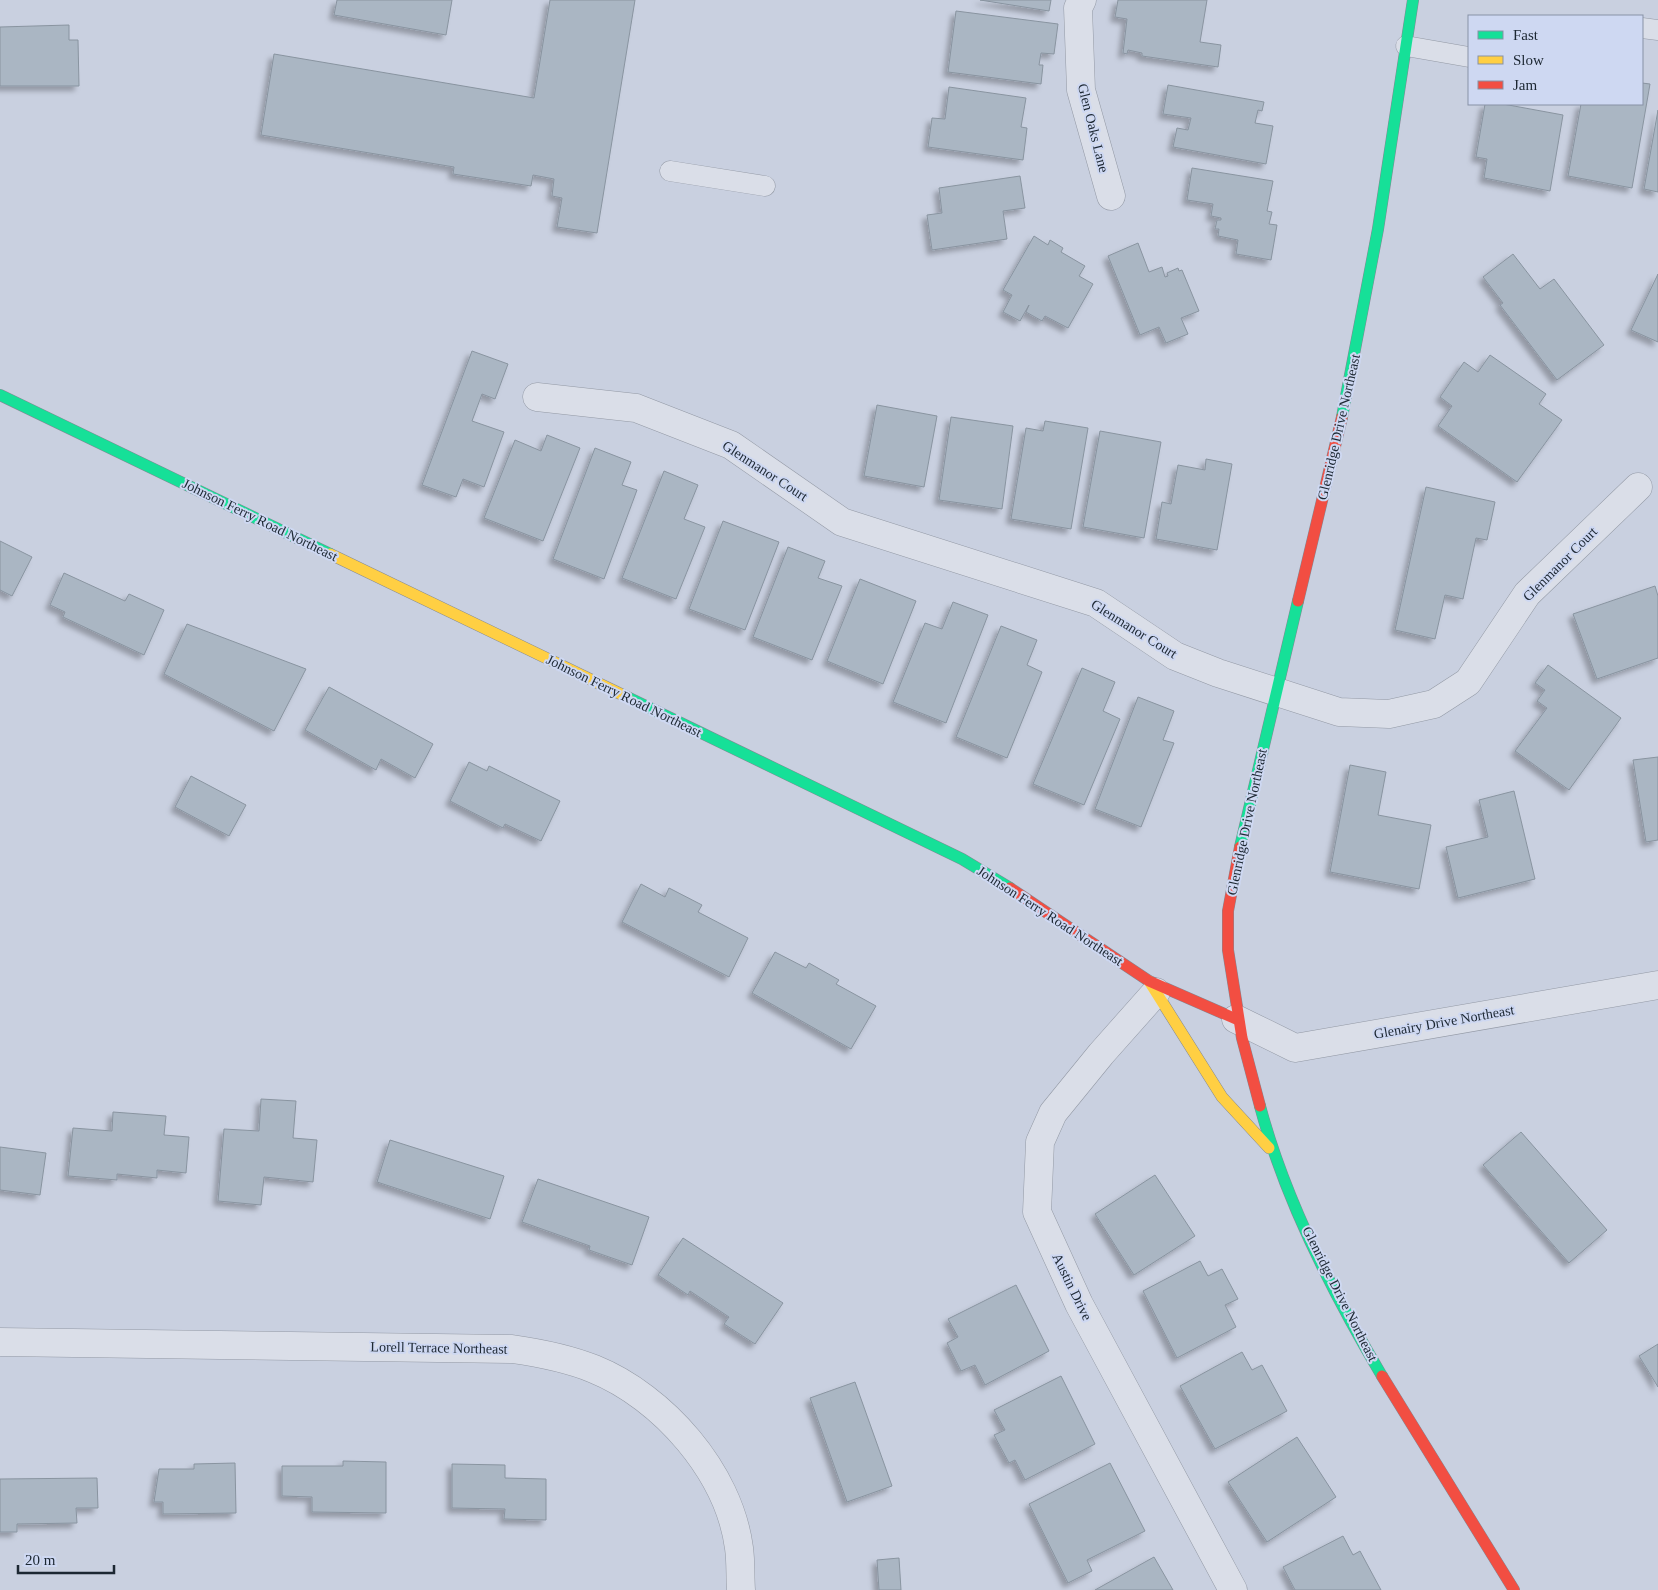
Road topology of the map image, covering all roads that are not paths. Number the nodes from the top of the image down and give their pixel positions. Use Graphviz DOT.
graph roads {
  1 [pos="1082,0"];
  2 [pos="1413,0"];
  3 [pos="1643,28"];
  4 [pos="1658,30"];
  5 [pos="1406,46"];
  6 [pos="1468,57"];
  7 [pos="670,171"];
  8 [pos="765,186"];
  9 [pos="1111,196"];
  10 [pos="0,395"];
  11 [pos="537,397"];
  12 [pos="1638,487"];
  13 [pos="1275,692"];
  14 [pos="1658,985"];
  15 [pos="1152,987"];
  16 [pos="1236,1019"];
  17 [pos="1276,1156"];
  18 [pos="0,1342"];
  19 [pos="741,1590"];
  20 [pos="1233,1590"];
  21 [pos="1514,1590"];
  1 -- 9 [label="street, Glen Oaks Lane"];
  2 -- 5 [label="street, Glenridge Drive Northeast"];
  3 -- 4 [label="lane"];
  5 -- 6 [label="lane"];
  5 -- 13 [label="street, Glenridge Drive Northeast"];
  7 -- 8 [label="lane"];
  10 -- 15 [label="street, Johnson Ferry Road Northeast"];
  11 -- 13 [label="street, Glenmanor Court"];
  12 -- 13 [label="street, Glenmanor Court"];
  13 -- 16 [label="street, Glenridge Drive Northeast"];
  14 -- 16 [label="street, Glenairy Drive Northeast"];
  15 -- 16 [label="street, Johnson Ferry Road Northeast"];
  15 -- 17 [label="street"];
  15 -- 20 [label="street, Austin Drive"];
  16 -- 17 [label="street, Glenridge Drive Northeast"];
  17 -- 21 [label="street, Glenridge Drive Northeast"];
  18 -- 19 [label="street, Lorell Terrace Northeast"];
}
